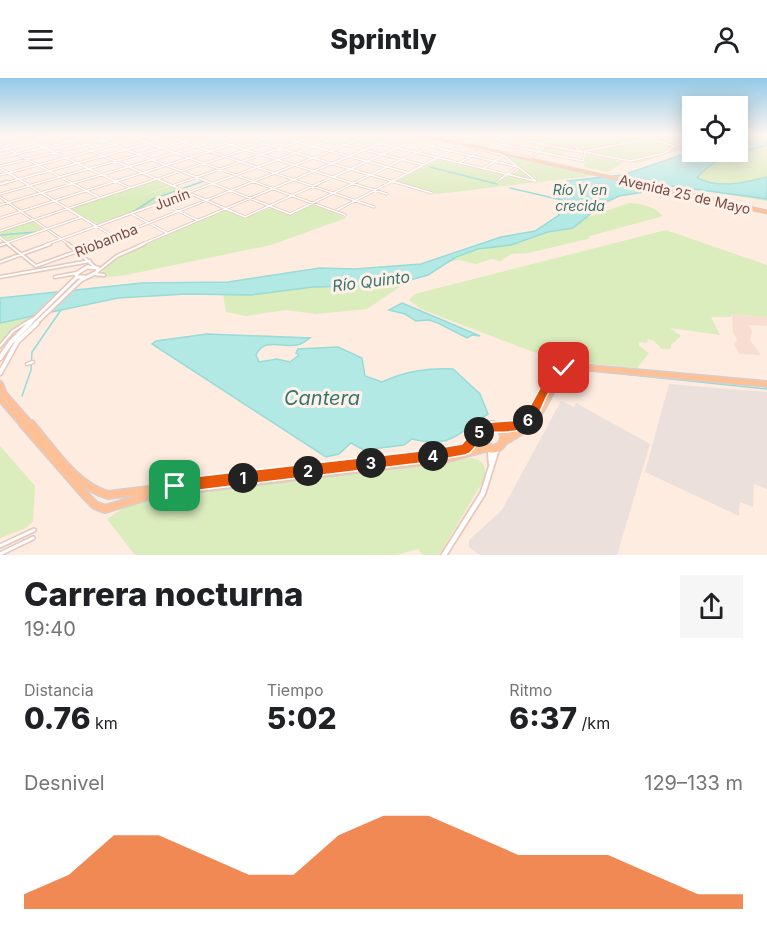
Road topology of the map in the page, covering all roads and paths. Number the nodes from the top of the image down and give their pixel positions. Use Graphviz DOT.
graph roads {
  1 [pos="23,157"];
  2 [pos="34,157"];
  3 [pos="97,157"];
  4 [pos="105,157"];
  5 [pos="127,157"];
  6 [pos="147,157"];
  7 [pos="159,157"];
  8 [pos="221,157"];
  9 [pos="229,157"];
  10 [pos="252,157"];
  11 [pos="270,157"];
  12 [pos="285,157"];
  13 [pos="346,157"];
  14 [pos="354,157"];
  15 [pos="375,157"];
  16 [pos="395,157"];
  17 [pos="406,157"];
  18 [pos="434,157"];
  19 [pos="469,157"];
  20 [pos="477,157"];
  21 [pos="500,157"];
  22 [pos="506,157"];
  23 [pos="519,157"];
  24 [pos="563,157"];
  25 [pos="583,157"];
  26 [pos="610,157"];
  27 [pos="646,157"];
  28 [pos="65,158"];
  29 [pos="189,158"];
  30 [pos="314,158"];
  31 [pos="437,158"];
  32 [pos="26,159"];
  33 [pos="152,159"];
  34 [pos="402,159"];
  35 [pos="278,160"];
  36 [pos="114,161"];
  37 [pos="241,161"];
  38 [pos="367,161"];
  39 [pos="494,161"];
  40 [pos="76,163"];
  41 [pos="204,163"];
  42 [pos="332,163"];
  43 [pos="459,163"];
  44 [pos="37,165"];
  45 [pos="166,165"];
  46 [pos="295,165"];
  47 [pos="423,165"];
  48 [pos="0,167"];
  49 [pos="128,167"];
  50 [pos="258,167"];
  51 [pos="387,167"];
  52 [pos="518,167"];
  53 [pos="89,169"];
  54 [pos="220,169"];
  55 [pos="351,169"];
  56 [pos="483,169"];
  57 [pos="48,171"];
  58 [pos="181,171"];
  59 [pos="314,171"];
  60 [pos="8,172"];
  61 [pos="142,172"];
  62 [pos="276,173"];
  63 [pos="409,173"];
  64 [pos="0,175"];
  65 [pos="101,175"];
  66 [pos="237,175"];
  67 [pos="371,175"];
  68 [pos="507,175"];
  69 [pos="60,177"];
  70 [pos="197,177"];
  71 [pos="333,177"];
  72 [pos="19,179"];
  73 [pos="157,179"];
  74 [pos="295,179"];
  75 [pos="499,180"];
  76 [pos="115,181"];
  77 [pos="254,181"];
  78 [pos="393,181"];
  79 [pos="72,183"];
  80 [pos="213,183"];
  81 [pos="353,183"];
  82 [pos="0,184"];
  83 [pos="314,185"];
  84 [pos="29,186"];
  85 [pos="172,186"];
  86 [pos="130,188"];
  87 [pos="273,188"];
  88 [pos="86,190"];
  89 [pos="231,190"];
  90 [pos="375,190"];
  91 [pos="41,193"];
  92 [pos="188,193"];
  93 [pos="334,193"];
  94 [pos="432,193"];
  95 [pos="387,194"];
  96 [pos="292,195"];
  97 [pos="0,196"];
  98 [pos="100,198"];
  99 [pos="250,198"];
  100 [pos="54,200"];
  101 [pos="155,200"];
  102 [pos="356,200"];
  103 [pos="206,201"];
  104 [pos="9,203"];
  105 [pos="162,203"];
  106 [pos="313,203"];
  107 [pos="0,205"];
  108 [pos="270,206"];
  109 [pos="374,207"];
  110 [pos="225,208"];
  111 [pos="68,209"];
  112 [pos="20,211"];
  113 [pos="179,211"];
  114 [pos="336,211"];
  115 [pos="767,212"];
  116 [pos="132,214"];
  117 [pos="345,215"];
  118 [pos="82,217"];
  119 [pos="0,218"];
  120 [pos="34,220"];
  121 [pos="197,220"];
  122 [pos="148,223"];
  123 [pos="97,226"];
  124 [pos="47,229"];
  125 [pos="0,231"];
  126 [pos="167,233"];
  127 [pos="0,237"];
  128 [pos="114,237"];
  129 [pos="62,239"];
  130 [pos="8,243"];
  131 [pos="0,246"];
  132 [pos="78,251"];
  133 [pos="22,254"];
  134 [pos="90,261"];
  135 [pos="0,262"];
  136 [pos="95,267"];
  137 [pos="82,269"];
  138 [pos="97,272"];
  139 [pos="77,273"];
  140 [pos="104,275"];
  141 [pos="0,277"];
  142 [pos="55,277"];
  143 [pos="77,277"];
  144 [pos="85,278"];
  145 [pos="77,282"];
  146 [pos="33,318"];
  147 [pos="23,333"];
  148 [pos="0,346"];
  149 [pos="0,358"];
  150 [pos="33,362"];
  151 [pos="27,364"];
  152 [pos="0,373"];
  153 [pos="0,384"];
  154 [pos="767,385"];
  155 [pos="0,398"];
  156 [pos="493,427"];
  157 [pos="480,431"];
  158 [pos="504,441"];
  159 [pos="492,448"];
  160 [pos="34,530"];
  161 [pos="33,538"];
  162 [pos="0,546"];
  163 [pos="0,554"];
  164 [pos="444,555"];
  1 -- 32 [label="street"];
  2 -- 32 [label="street"];
  3 -- 40 [label="street"];
  4 -- 36 [label="street"];
  5 -- 36 [label="street"];
  6 -- 33 [label="street"];
  7 -- 33 [label="street"];
  8 -- 41 [label="street"];
  9 -- 37 [label="street"];
  10 -- 37 [label="street"];
  11 -- 35 [label="street"];
  12 -- 35 [label="street, Junín"];
  13 -- 42 [label="street"];
  14 -- 38 [label="street"];
  15 -- 38 [label="street"];
  16 -- 34 [label="street"];
  17 -- 34 [label="street"];
  18 -- 31 [label="street"];
  19 -- 43 [label="street"];
  20 -- 39 [label="street"];
  21 -- 39 [label="street"];
  22 -- 52 [label="street"];
  23 -- 115 [label="main road, Avenida 25 de Mayo"];
  24 -- 25 [label="street"];
  26 -- 27 [label="street"];
  28 -- 40 [label="street"];
  28 -- 44 [label="street"];
  29 -- 41 [label="street"];
  29 -- 45 [label="street"];
  30 -- 42 [label="street"];
  30 -- 46 [label="street, Riobamba"];
  31 -- 43 [label="street"];
  31 -- 47 [label="street"];
  32 -- 44 [label="street"];
  32 -- 48 [label="street"];
  33 -- 45 [label="street"];
  33 -- 49 [label="street"];
  34 -- 47 [label="street"];
  34 -- 51 [label="street"];
  35 -- 46 [label="street"];
  35 -- 50 [label="street, Junín"];
  36 -- 49 [label="street"];
  36 -- 53 [label="street"];
  37 -- 50 [label="street"];
  37 -- 54 [label="street"];
  38 -- 51 [label="street"];
  38 -- 55 [label="street"];
  39 -- 52 [label="street"];
  39 -- 56 [label="street"];
  40 -- 53 [label="street"];
  40 -- 57 [label="street"];
  41 -- 54 [label="street"];
  41 -- 58 [label="street"];
  42 -- 55 [label="street"];
  42 -- 59 [label="street"];
  43 -- 56 [label="street"];
  44 -- 57 [label="street"];
  44 -- 60 [label="street"];
  45 -- 58 [label="street"];
  45 -- 61 [label="street"];
  46 -- 59 [label="street"];
  46 -- 62 [label="street, Riobamba"];
  47 -- 63 [label="street"];
  48 -- 60 [label="street"];
  49 -- 61 [label="street"];
  49 -- 65 [label="street"];
  50 -- 62 [label="street"];
  50 -- 66 [label="street, Junín"];
  51 -- 63 [label="street"];
  51 -- 67 [label="street"];
  52 -- 68 [label="street"];
  52 -- 68 [label="street"];
  53 -- 65 [label="street"];
  53 -- 69 [label="street"];
  54 -- 66 [label="street"];
  54 -- 70 [label="street"];
  55 -- 67 [label="street"];
  55 -- 71 [label="street"];
  56 -- 68 [label="street"];
  57 -- 69 [label="street"];
  57 -- 72 [label="street"];
  58 -- 70 [label="street"];
  58 -- 73 [label="street"];
  59 -- 71 [label="street"];
  59 -- 74 [label="street"];
  60 -- 64 [label="street"];
  60 -- 72 [label="street"];
  61 -- 73 [label="street"];
  61 -- 76 [label="street"];
  62 -- 74 [label="street"];
  62 -- 77 [label="street, Riobamba"];
  63 -- 78 [label="street"];
  65 -- 76 [label="street"];
  65 -- 79 [label="street"];
  66 -- 77 [label="street"];
  66 -- 80 [label="street, Junín"];
  67 -- 78 [label="street"];
  67 -- 81 [label="street"];
  68 -- 75 [label="street"];
  69 -- 79 [label="street"];
  69 -- 84 [label="street"];
  70 -- 80 [label="street"];
  70 -- 85 [label="street"];
  71 -- 81 [label="street"];
  71 -- 83 [label="street"];
  72 -- 82 [label="street"];
  72 -- 84 [label="street"];
  73 -- 85 [label="street"];
  73 -- 86 [label="street"];
  74 -- 83 [label="street"];
  74 -- 87 [label="street"];
  76 -- 86 [label="street"];
  76 -- 88 [label="street"];
  77 -- 87 [label="street"];
  77 -- 89 [label="street, Riobamba"];
  78 -- 90 [label="street"];
  78 -- 94 [label="street"];
  79 -- 88 [label="street"];
  79 -- 91 [label="street"];
  80 -- 89 [label="street"];
  80 -- 92 [label="street, Junín"];
  81 -- 90 [label="street"];
  81 -- 93 [label="street"];
  83 -- 93 [label="street"];
  83 -- 96 [label="street"];
  84 -- 91 [label="street"];
  84 -- 97 [label="street"];
  85 -- 92 [label="street"];
  86 -- 98 [label="street"];
  87 -- 96 [label="street"];
  87 -- 99 [label="street"];
  88 -- 98 [label="street"];
  88 -- 100 [label="street"];
  89 -- 99 [label="street"];
  89 -- 103 [label="street, Riobamba"];
  90 -- 95 [label="street"];
  90 -- 102 [label="street"];
  91 -- 100 [label="street"];
  91 -- 104 [label="street"];
  92 -- 103 [label="street"];
  92 -- 105 [label="street, Junín"];
  93 -- 102 [label="street"];
  93 -- 106 [label="street"];
  96 -- 106 [label="street"];
  96 -- 108 [label="street"];
  97 -- 104 [label="street"];
  98 -- 111 [label="street"];
  99 -- 108 [label="street"];
  99 -- 110 [label="street"];
  100 -- 111 [label="street"];
  100 -- 112 [label="street"];
  101 -- 105 [label="street"];
  102 -- 109 [label="street"];
  102 -- 114 [label="street"];
  103 -- 110 [label="street"];
  103 -- 113 [label="street, Riobamba"];
  104 -- 107 [label="street"];
  104 -- 112 [label="street"];
  105 -- 113 [label="street"];
  105 -- 116 [label="street, Junín"];
  106 -- 108 [label="street"];
  106 -- 114 [label="street"];
  108 -- 110 [label="street"];
  110 -- 121 [label="street"];
  111 -- 118 [label="street"];
  111 -- 120 [label="street"];
  112 -- 119 [label="street"];
  112 -- 120 [label="street"];
  113 -- 121 [label="street"];
  113 -- 122 [label="street, Riobamba"];
  114 -- 117 [label="street"];
  116 -- 122 [label="street"];
  116 -- 123 [label="street, Junín"];
  118 -- 123 [label="street"];
  118 -- 124 [label="street"];
  120 -- 124 [label="street"];
  120 -- 125 [label="street"];
  121 -- 126 [label="street"];
  122 -- 126 [label="street"];
  122 -- 128 [label="street, Riobamba"];
  123 -- 128 [label="street"];
  123 -- 129 [label="street, Junín"];
  124 -- 129 [label="street"];
  124 -- 130 [label="street"];
  126 -- 138 [label="street"];
  127 -- 130 [label="street"];
  128 -- 132 [label="street, Riobamba"];
  129 -- 132 [label="street"];
  129 -- 133 [label="street, Junín"];
  130 -- 131 [label="street"];
  130 -- 133 [label="street"];
  132 -- 133 [label="street, Riobamba"];
  132 -- 134 [label="street"];
  133 -- 135 [label="street, Junín"];
  134 -- 136 [label="street"];
  134 -- 137 [label="street"];
  134 -- 141 [label="street"];
  136 -- 137 [label="street"];
  136 -- 138 [label="street"];
  137 -- 139 [label="street"];
  138 -- 140 [label="street"];
  138 -- 144 [label="street"];
  139 -- 142 [label="street"];
  139 -- 143 [label="street"];
  143 -- 144 [label="street"];
  143 -- 145 [label="street"];
  144 -- 145 [label="street"];
  145 -- 147 [label="street"];
  146 -- 148 [label="street"];
  147 -- 149 [label="street"];
  147 -- 152 [label="street"];
  150 -- 151 [label="street"];
  153 -- 157 [label="main road"];
  154 -- 156 [label="main road"];
  154 -- 158 [label="main road"];
  155 -- 159 [label="main road"];
  156 -- 157 [label="main road"];
  156 -- 158 [label="main road"];
  157 -- 159 [label="main road"];
  158 -- 159 [label="main road"];
  159 -- 164 [label="street"];
  160 -- 162 [label="street"];
  161 -- 163 [label="street"];
}
